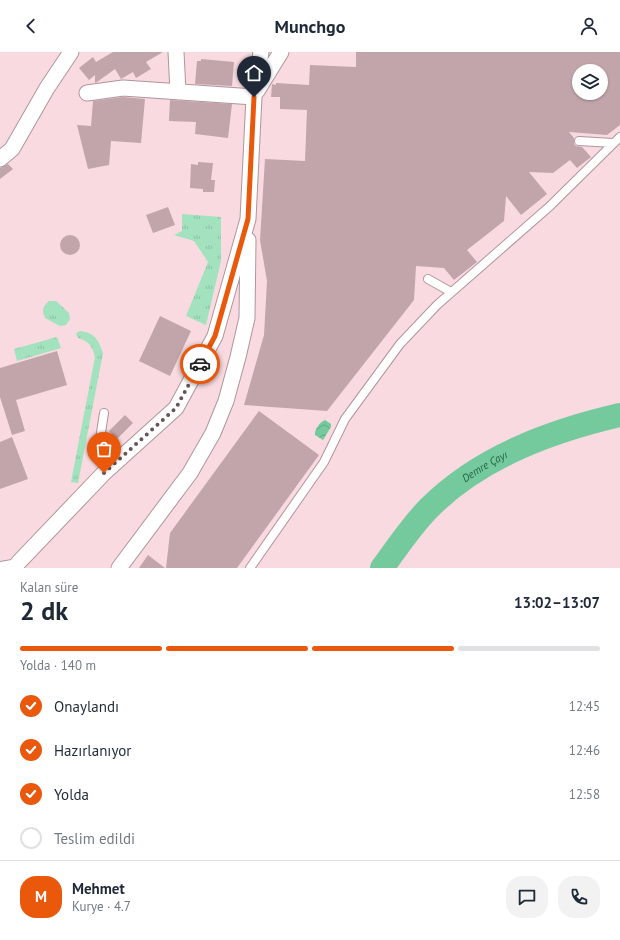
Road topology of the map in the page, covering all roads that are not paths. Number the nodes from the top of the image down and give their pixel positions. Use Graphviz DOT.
graph roads {
  1 [pos="71,52"];
  2 [pos="176,52"];
  3 [pos="261,52"];
  4 [pos="281,52"];
  5 [pos="178,92"];
  6 [pos="87,93"];
  7 [pos="254,97"];
  8 [pos="620,137"];
  9 [pos="579,141"];
  10 [pos="613,143"];
  11 [pos="0,159"];
  12 [pos="248,219"];
  13 [pos="428,280"];
  14 [pos="451,292"];
  15 [pos="104,413"];
  16 [pos="104,473"];
  17 [pos="17,565"];
  18 [pos="0,566"];
  19 [pos="119,568"];
  20 [pos="250,568"];
  1 -- 11 [label="street"];
  2 -- 5 [label="street"];
  3 -- 7 [label="street"];
  4 -- 7 [label="street"];
  5 -- 6 [label="street"];
  5 -- 7 [label="street"];
  7 -- 12 [label="street"];
  8 -- 10 [label="lane"];
  9 -- 10 [label="lane"];
  10 -- 14 [label="lane"];
  12 -- 16 [label="street"];
  12 -- 19 [label="street"];
  13 -- 14 [label="lane"];
  14 -- 20 [label="lane"];
  15 -- 16 [label="lane"];
  16 -- 17 [label="street"];
  17 -- 18 [label="lane"];
}
